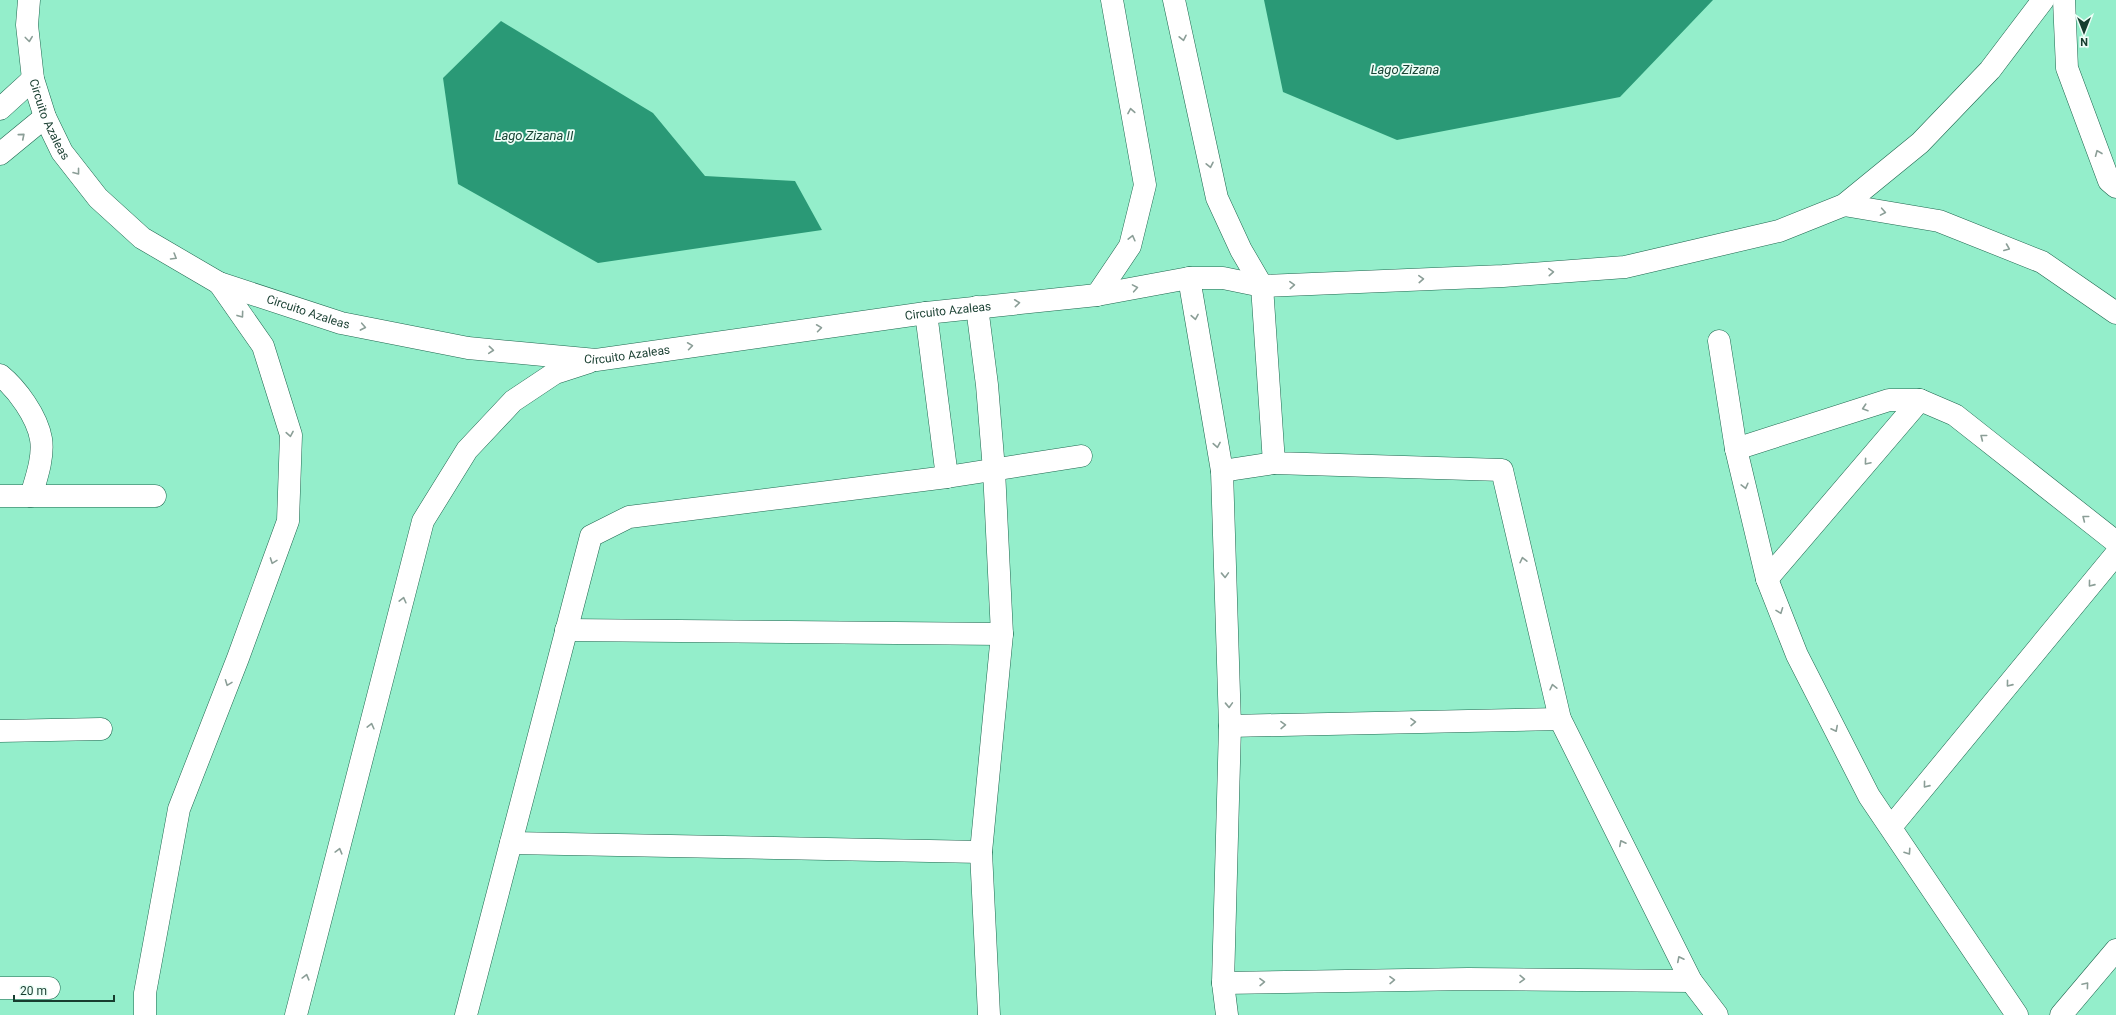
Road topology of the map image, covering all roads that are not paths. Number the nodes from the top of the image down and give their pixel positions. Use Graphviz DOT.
graph roads {
  1 [pos="29,0"];
  2 [pos="1112,0"];
  3 [pos="1174,0"];
  4 [pos="2043,0"];
  5 [pos="2064,0"];
  6 [pos="33,79"];
  7 [pos="0,109"];
  8 [pos="45,117"];
  9 [pos="0,154"];
  10 [pos="2116,187"];
  11 [pos="1844,205"];
  12 [pos="1189,278"];
  13 [pos="219,284"];
  14 [pos="1262,286"];
  15 [pos="1097,295"];
  16 [pos="977,307"];
  17 [pos="926,313"];
  18 [pos="2116,313"];
  19 [pos="1719,341"];
  20 [pos="596,360"];
  21 [pos="0,374"];
  22 [pos="1920,400"];
  23 [pos="1736,448"];
  24 [pos="1080,456"];
  25 [pos="1274,463"];
  26 [pos="994,470"];
  27 [pos="1222,471"];
  28 [pos="947,477"];
  29 [pos="0,496"];
  30 [pos="31,496"];
  31 [pos="155,496"];
  32 [pos="2116,542"];
  33 [pos="2116,554"];
  34 [pos="1767,579"];
  35 [pos="566,630"];
  36 [pos="1002,634"];
  37 [pos="1560,719"];
  38 [pos="1230,726"];
  39 [pos="101,729"];
  40 [pos="0,731"];
  41 [pos="1891,827"];
  42 [pos="511,843"];
  43 [pos="981,852"];
  44 [pos="2116,950"];
  45 [pos="1691,981"];
  46 [pos="1223,983"];
  47 [pos="0,988"];
  48 [pos="49,988"];
  49 [pos="145,1015"];
  50 [pos="296,1015"];
  51 [pos="466,1015"];
  52 [pos="989,1015"];
  53 [pos="1227,1015"];
  54 [pos="1717,1015"];
  55 [pos="2017,1015"];
  56 [pos="2061,1015"];
  1 -- 6 [label="street, Circuito Azaleas, one-way"];
  15 -- 2 [label="street, one-way"];
  3 -- 14 [label="street, one-way"];
  4 -- 11 [label="street"];
  10 -- 5 [label="street, one-way"];
  6 -- 7 [label="street"];
  6 -- 8 [label="street, Circuito Azaleas"];
  9 -- 8 [label="street, one-way"];
  8 -- 13 [label="street, Circuito Azaleas, one-way"];
  14 -- 11 [label="street, Circuito Azaleas, one-way"];
  11 -- 18 [label="street, one-way"];
  12 -- 14 [label="street, Circuito Azaleas"];
  15 -- 12 [label="street, Circuito Azaleas, one-way"];
  12 -- 27 [label="street, one-way"];
  13 -- 20 [label="street, Circuito Azaleas, one-way"];
  13 -- 49 [label="street, one-way"];
  14 -- 25 [label="street"];
  16 -- 15 [label="street, Circuito Azaleas, one-way"];
  16 -- 17 [label="street, Circuito Azaleas"];
  16 -- 26 [label="street"];
  20 -- 17 [label="street, Circuito Azaleas, one-way"];
  17 -- 28 [label="street"];
  19 -- 23 [label="street"];
  50 -- 20 [label="street, one-way"];
  21 -- 30 [label="street"];
  22 -- 23 [label="street, one-way"];
  32 -- 22 [label="street, one-way"];
  22 -- 34 [label="street, one-way"];
  23 -- 34 [label="street, one-way"];
  24 -- 26 [label="street"];
  25 -- 27 [label="street"];
  37 -- 25 [label="street, one-way"];
  26 -- 28 [label="street"];
  26 -- 36 [label="street"];
  27 -- 38 [label="street, one-way"];
  28 -- 35 [label="street"];
  29 -- 30 [label="street"];
  30 -- 31 [label="street"];
  33 -- 41 [label="street, one-way"];
  34 -- 41 [label="street, one-way"];
  35 -- 36 [label="street"];
  35 -- 42 [label="street"];
  36 -- 43 [label="street"];
  38 -- 37 [label="street, one-way"];
  45 -- 37 [label="street, one-way"];
  38 -- 46 [label="street"];
  39 -- 40 [label="street"];
  41 -- 55 [label="street, one-way"];
  42 -- 43 [label="street"];
  42 -- 51 [label="street"];
  43 -- 52 [label="street"];
  56 -- 44 [label="street, one-way"];
  46 -- 45 [label="street, one-way"];
  45 -- 54 [label="street"];
  46 -- 53 [label="street"];
  47 -- 48 [label="street"];
}
